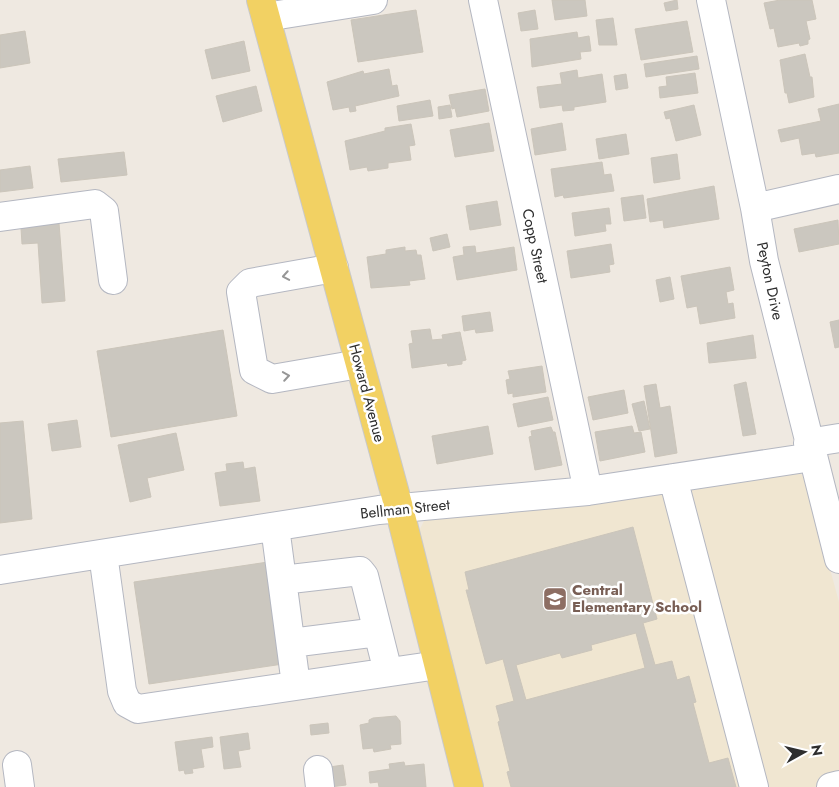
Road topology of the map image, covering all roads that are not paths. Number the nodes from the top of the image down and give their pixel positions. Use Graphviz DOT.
graph roads {
  1 [pos="373,0"];
  2 [pos="483,0"];
  3 [pos="711,0"];
  4 [pos="264,9"];
  5 [pos="839,189"];
  6 [pos="755,208"];
  7 [pos="0,217"];
  8 [pos="334,268"];
  9 [pos="113,280"];
  10 [pos="359,364"];
  11 [pos="839,438"];
  12 [pos="810,450"];
  13 [pos="673,478"];
  14 [pos="588,491"];
  15 [pos="398,508"];
  16 [pos="275,526"];
  17 [pos="103,554"];
  18 [pos="839,559"];
  19 [pos="0,570"];
  20 [pos="282,580"];
  21 [pos="378,632"];
  22 [pos="291,643"];
  23 [pos="438,665"];
  24 [pos="388,672"];
  25 [pos="296,685"];
  26 [pos="839,785"];
  27 [pos="469,787"];
  28 [pos="754,787"];
  29 [pos="831,787"];
  1 -- 4 [label="street"];
  2 -- 14 [label="street, Copp Street"];
  3 -- 6 [label="street, Peyton Drive"];
  4 -- 8 [label="main road, Howard Avenue"];
  5 -- 6 [label="street"];
  6 -- 12 [label="street, Peyton Drive"];
  7 -- 9 [label="street"];
  8 -- 10 [label="main road, Howard Avenue"];
  8 -- 10 [label="street, one-way"];
  10 -- 15 [label="main road, Howard Avenue"];
  11 -- 12 [label="street, Bellman Street"];
  12 -- 13 [label="street, Bellman Street"];
  12 -- 18 [label="street, Peyton Drive"];
  13 -- 14 [label="street, Bellman Street"];
  13 -- 28 [label="street"];
  14 -- 15 [label="street, Bellman Street"];
  15 -- 16 [label="street, Bellman Street"];
  15 -- 23 [label="main road, Howard Avenue"];
  16 -- 17 [label="street, Bellman Street"];
  16 -- 20 [label="street"];
  17 -- 19 [label="street, Bellman Street"];
  17 -- 25 [label="street"];
  20 -- 21 [label="street"];
  20 -- 22 [label="street"];
  21 -- 22 [label="street"];
  21 -- 24 [label="street"];
  22 -- 25 [label="street"];
  23 -- 24 [label="street"];
  23 -- 27 [label="main road, Howard Avenue"];
  24 -- 25 [label="street"];
  26 -- 29 [label="street"];
}
